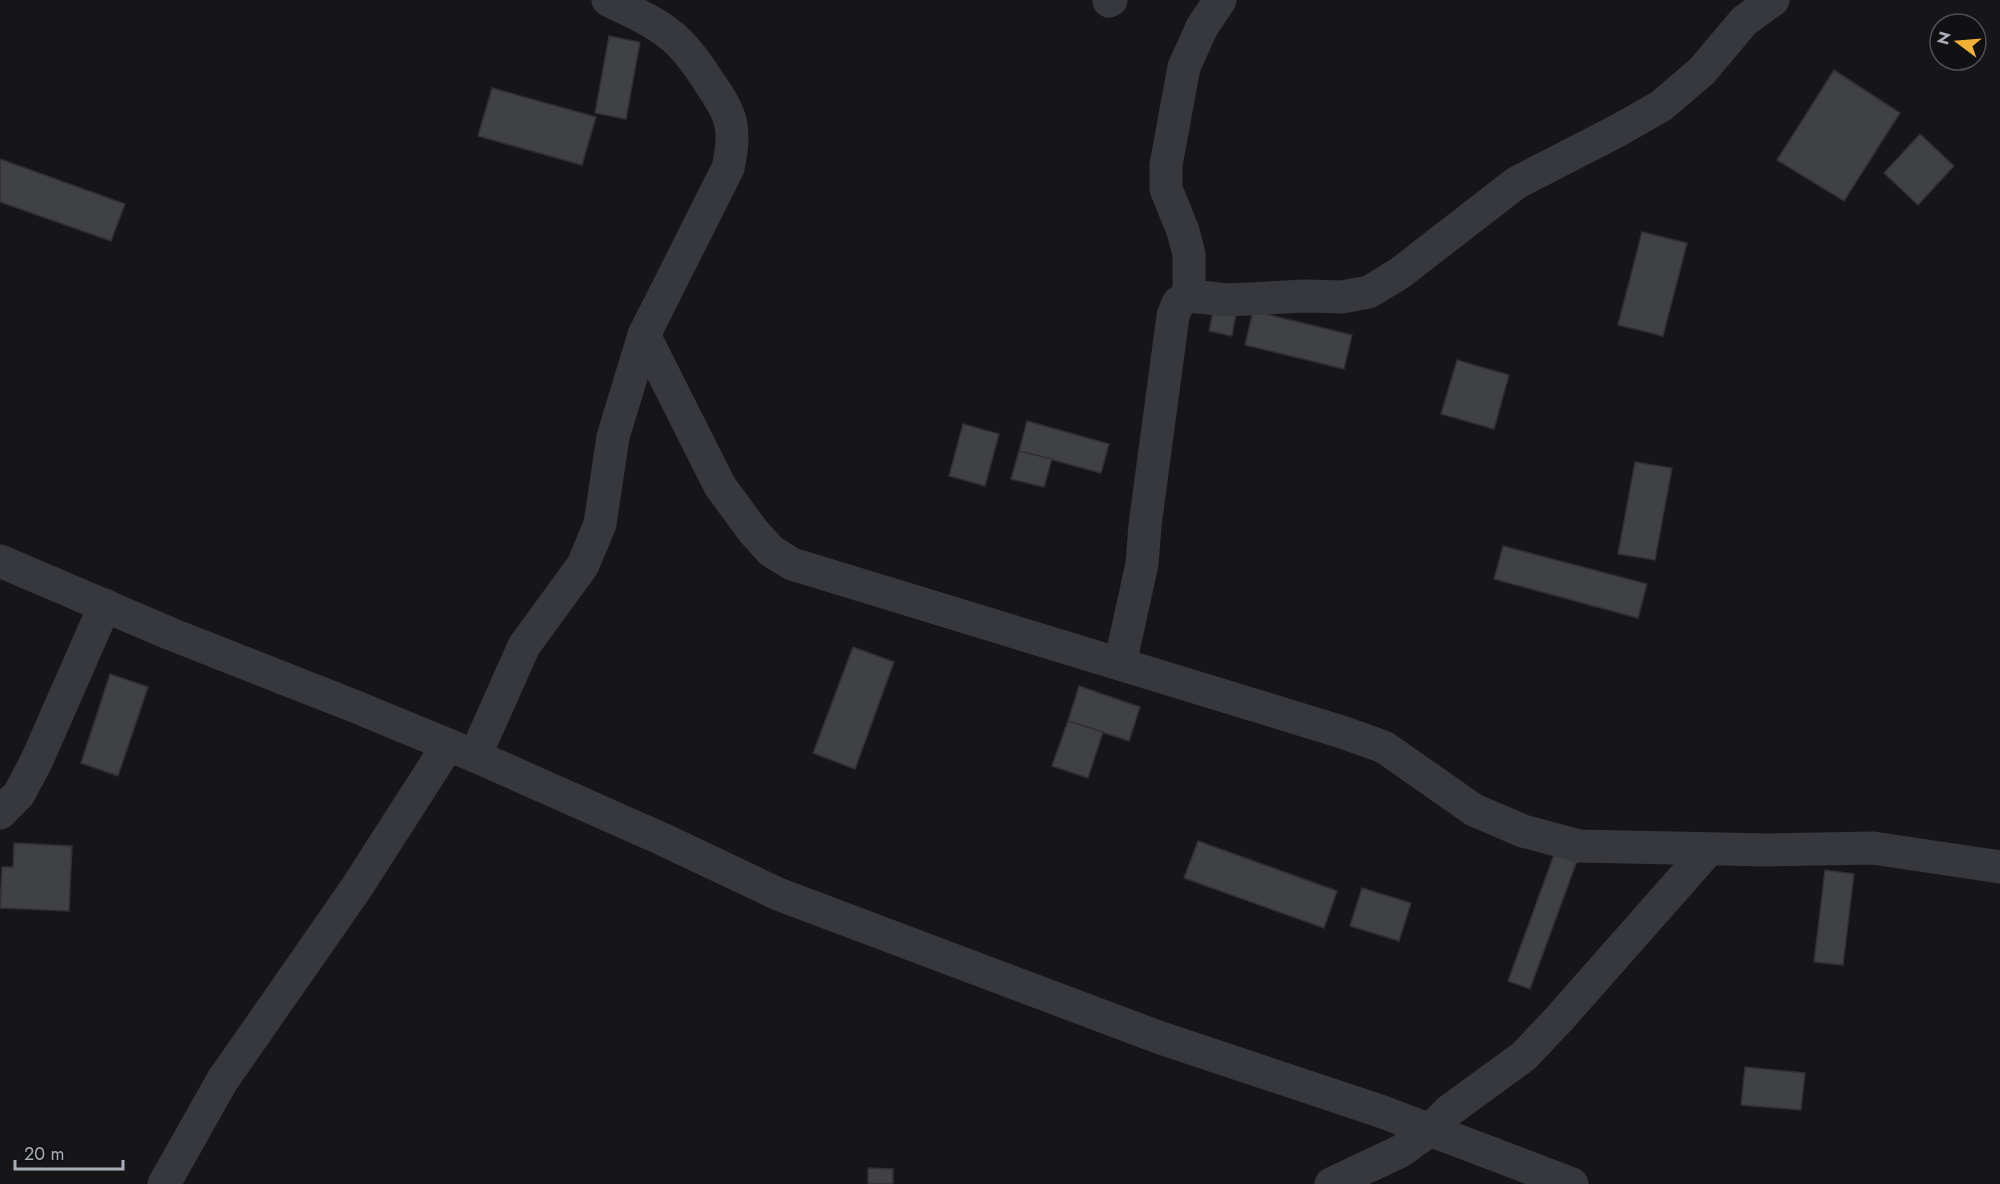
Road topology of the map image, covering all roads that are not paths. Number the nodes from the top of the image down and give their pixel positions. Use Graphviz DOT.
graph roads {
  1 [pos="608,0"];
  2 [pos="1220,0"];
  3 [pos="1773,0"];
  4 [pos="1190,296"];
  5 [pos="644,335"];
  6 [pos="0,561"];
  7 [pos="105,605"];
  8 [pos="1120,664"];
  9 [pos="461,751"];
  10 [pos="0,813"];
  11 [pos="1709,849"];
  12 [pos="2000,867"];
  13 [pos="1430,1130"];
  14 [pos="164,1184"];
  15 [pos="1331,1184"];
  16 [pos="1572,1184"];
  1 -- 5 [label="street"];
  2 -- 4 [label="street"];
  3 -- 4 [label="street"];
  4 -- 8 [label="street"];
  5 -- 8 [label="street"];
  5 -- 9 [label="street"];
  6 -- 7 [label="street"];
  7 -- 9 [label="street"];
  7 -- 10 [label="street"];
  8 -- 11 [label="street"];
  9 -- 13 [label="street"];
  9 -- 14 [label="street"];
  11 -- 12 [label="street"];
  11 -- 13 [label="street"];
  13 -- 15 [label="street"];
  13 -- 16 [label="street"];
}
